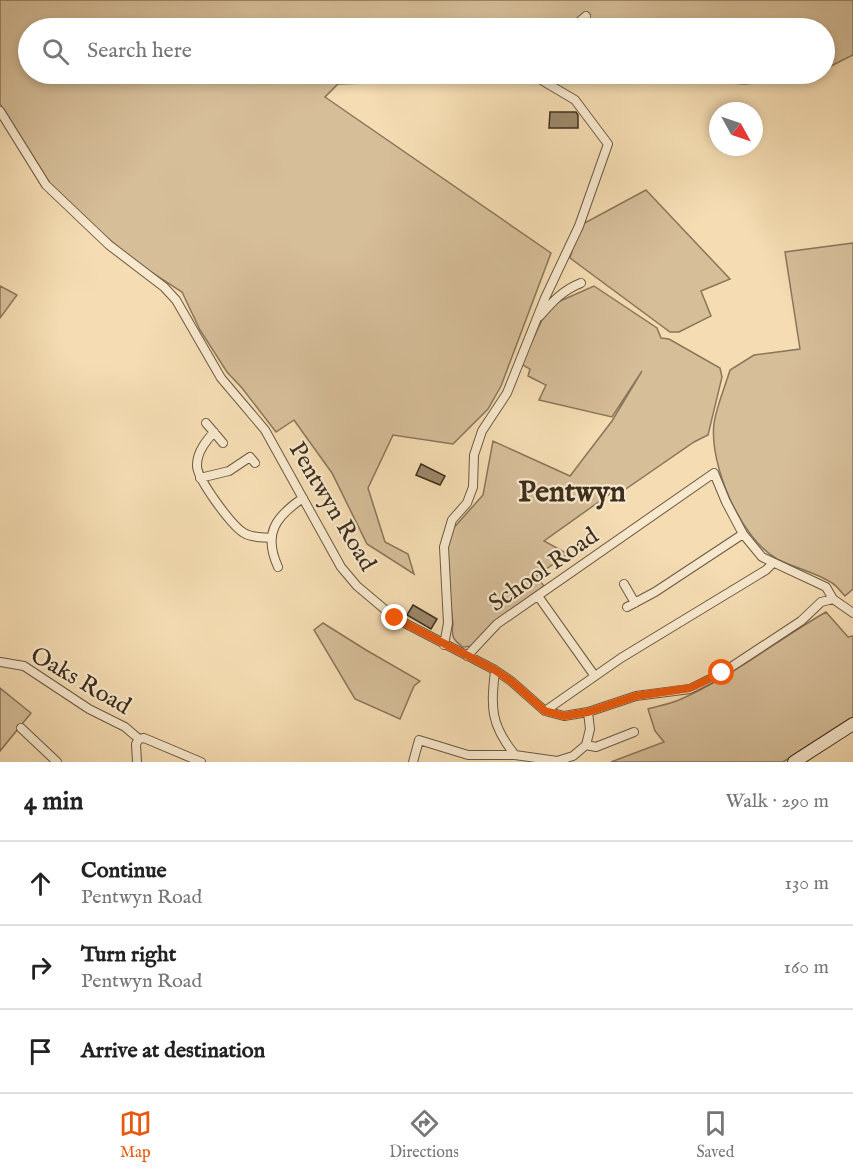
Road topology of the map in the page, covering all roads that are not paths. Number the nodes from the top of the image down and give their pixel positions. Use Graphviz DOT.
graph roads {
  1 [pos="586,16"];
  2 [pos="584,18"];
  3 [pos="548,84"];
  4 [pos="0,111"];
  5 [pos="581,283"];
  6 [pos="521,355"];
  7 [pos="206,423"];
  8 [pos="214,432"];
  9 [pos="223,443"];
  10 [pos="255,463"];
  11 [pos="200,478"];
  12 [pos="303,498"];
  13 [pos="744,534"];
  14 [pos="272,537"];
  15 [pos="773,563"];
  16 [pos="278,567"];
  17 [pos="624,584"];
  18 [pos="538,596"];
  19 [pos="833,599"];
  20 [pos="853,613"];
  21 [pos="444,645"];
  22 [pos="467,656"];
  23 [pos="0,662"];
  24 [pos="495,670"];
  25 [pos="594,675"];
  26 [pos="545,711"];
  27 [pos="588,712"];
  28 [pos="853,724"];
  29 [pos="21,728"];
  30 [pos="634,732"];
  31 [pos="139,739"];
  32 [pos="586,745"];
  33 [pos="515,755"];
  34 [pos="57,762"];
  35 [pos="137,762"];
  36 [pos="201,762"];
  37 [pos="413,762"];
  38 [pos="794,762"];
  1 -- 2 [label="street"];
  3 -- 6 [label="street"];
  4 -- 12 [label="street, Pentwyn Road"];
  5 -- 6 [label="street"];
  6 -- 21 [label="street"];
  7 -- 8 [label="street"];
  8 -- 9 [label="street"];
  8 -- 11 [label="street"];
  10 -- 11 [label="street"];
  11 -- 14 [label="street"];
  12 -- 14 [label="street"];
  12 -- 21 [label="street, Pentwyn Road"];
  13 -- 15 [label="street, School Road"];
  13 -- 17 [label="street"];
  13 -- 18 [label="street, School Road"];
  14 -- 16 [label="street"];
  15 -- 19 [label="street, School Road"];
  15 -- 25 [label="street"];
  18 -- 22 [label="street, School Road"];
  18 -- 25 [label="street"];
  19 -- 20 [label="street, School Road"];
  19 -- 27 [label="street"];
  21 -- 22 [label="street, Pentwyn Road"];
  22 -- 24 [label="street, Pentwyn Road"];
  23 -- 31 [label="street, Oaks Road"];
  24 -- 26 [label="street, Pentwyn Road"];
  24 -- 33 [label="street"];
  25 -- 26 [label="street"];
  26 -- 27 [label="street"];
  27 -- 32 [label="street"];
  28 -- 38 [label="main road"];
  29 -- 34 [label="street"];
  30 -- 32 [label="street"];
  31 -- 35 [label="street"];
  31 -- 36 [label="street, Oaks Road"];
  32 -- 33 [label="street"];
  33 -- 37 [label="street"];
}
